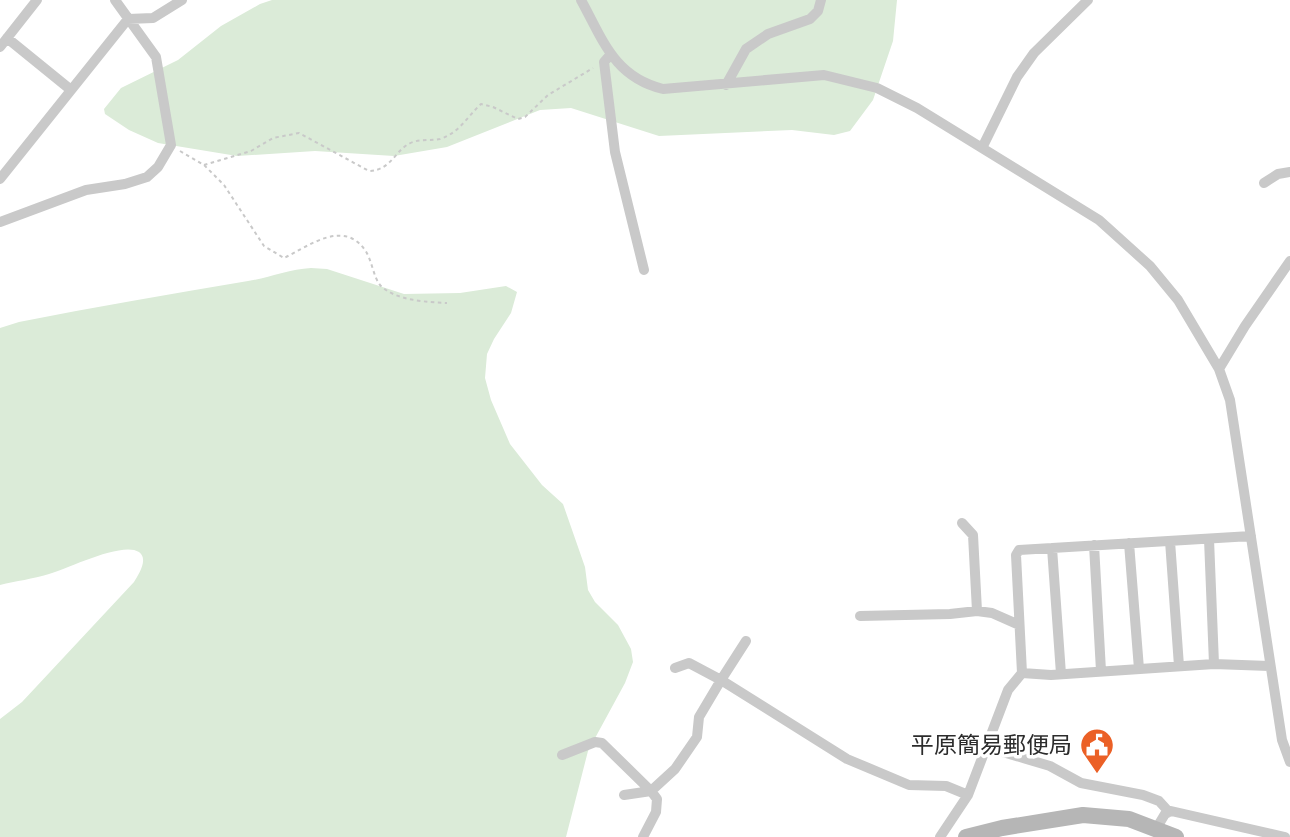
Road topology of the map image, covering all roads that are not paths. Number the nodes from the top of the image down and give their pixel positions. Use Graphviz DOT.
graph roads {
  1 [pos="37,0"];
  2 [pos="115,0"];
  3 [pos="182,0"];
  4 [pos="581,0"];
  5 [pos="821,0"];
  6 [pos="1088,0"];
  7 [pos="128,19"];
  8 [pos="3,42"];
  9 [pos="607,58"];
  10 [pos="726,85"];
  11 [pos="71,90"];
  12 [pos="982,148"];
  13 [pos="1290,172"];
  14 [pos="0,179"];
  15 [pos="1264,183"];
  16 [pos="0,222"];
  17 [pos="1290,261"];
  18 [pos="644,270"];
  19 [pos="1219,369"];
  20 [pos="962,523"];
  21 [pos="1251,536"];
  22 [pos="1209,539"];
  23 [pos="1170,541"];
  24 [pos="1129,543"];
  25 [pos="1094,545"];
  26 [pos="1052,548"];
  27 [pos="977,611"];
  28 [pos="860,616"];
  29 [pos="1020,625"];
  30 [pos="746,641"];
  31 [pos="1214,664"];
  32 [pos="1179,666"];
  33 [pos="1269,666"];
  34 [pos="675,668"];
  35 [pos="1139,669"];
  36 [pos="1101,671"];
  37 [pos="1022,673"];
  38 [pos="1061,674"];
  39 [pos="721,680"];
  40 [pos="986,747"];
  41 [pos="562,755"];
  42 [pos="1290,762"];
  43 [pos="651,791"];
  44 [pos="624,795"];
  45 [pos="968,795"];
  46 [pos="1169,812"];
  47 [pos="1156,829"];
  48 [pos="643,837"];
  49 [pos="940,837"];
  50 [pos="966,837"];
  51 [pos="1176,837"];
  52 [pos="1285,837"];
  1 -- 8 [label="street"];
  2 -- 7 [label="street"];
  3 -- 7 [label="street"];
  4 -- 9 [label="street"];
  5 -- 10 [label="street"];
  6 -- 12 [label="street"];
  7 -- 11 [label="street"];
  7 -- 16 [label="street"];
  8 -- 11 [label="street"];
  9 -- 10 [label="street"];
  9 -- 18 [label="street"];
  10 -- 12 [label="street"];
  11 -- 14 [label="street"];
  12 -- 19 [label="street"];
  13 -- 15 [label="street"];
  17 -- 19 [label="street"];
  19 -- 21 [label="street"];
  20 -- 27 [label="street"];
  21 -- 22 [label="street"];
  21 -- 33 [label="street"];
  22 -- 23 [label="street"];
  22 -- 31 [label="street"];
  23 -- 24 [label="street"];
  23 -- 32 [label="street"];
  24 -- 25 [label="street"];
  24 -- 35 [label="street"];
  25 -- 26 [label="street"];
  25 -- 36 [label="street"];
  26 -- 29 [label="street"];
  26 -- 38 [label="street"];
  27 -- 28 [label="street"];
  27 -- 29 [label="street"];
  29 -- 37 [label="street"];
  30 -- 39 [label="street"];
  31 -- 32 [label="street"];
  31 -- 33 [label="street"];
  32 -- 35 [label="street"];
  33 -- 42 [label="street"];
  34 -- 39 [label="street"];
  35 -- 36 [label="street"];
  36 -- 38 [label="street"];
  37 -- 38 [label="street"];
  37 -- 40 [label="street"];
  39 -- 43 [label="street"];
  39 -- 45 [label="street"];
  40 -- 45 [label="street"];
  40 -- 46 [label="street"];
  41 -- 43 [label="street"];
  43 -- 44 [label="street"];
  43 -- 48 [label="street"];
  45 -- 49 [label="street"];
  46 -- 47 [label="street"];
  46 -- 52 [label="street"];
  47 -- 50 [label="main road"];
  47 -- 51 [label="main road"];
}
